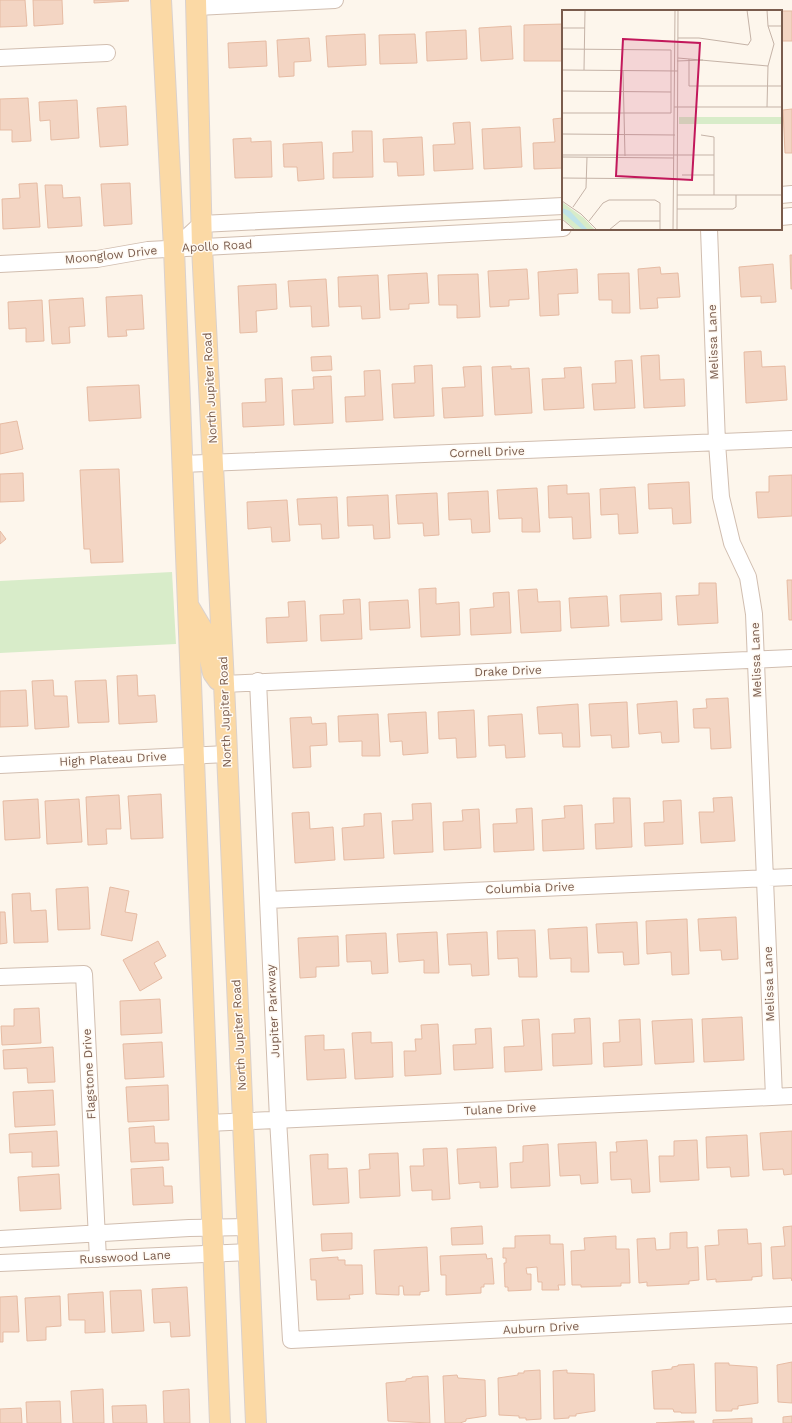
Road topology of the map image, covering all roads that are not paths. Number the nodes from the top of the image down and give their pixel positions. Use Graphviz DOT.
graph roads {
  1 [pos="161,0"];
  2 [pos="335,0"];
  3 [pos="196,4"];
  4 [pos="107,53"];
  5 [pos="0,58"];
  6 [pos="792,194"];
  7 [pos="782,195"];
  8 [pos="562,206"];
  9 [pos="792,216"];
  10 [pos="782,217"];
  11 [pos="202,224"];
  12 [pos="562,228"];
  13 [pos="708,230"];
  14 [pos="202,247"];
  15 [pos="174,249"];
  16 [pos="0,264"];
  17 [pos="792,439"];
  18 [pos="717,443"];
  19 [pos="214,463"];
  20 [pos="182,464"];
  21 [pos="187,603"];
  22 [pos="792,658"];
  23 [pos="755,660"];
  24 [pos="258,681"];
  25 [pos="224,684"];
  26 [pos="227,754"];
  27 [pos="194,755"];
  28 [pos="0,765"];
  29 [pos="792,877"];
  30 [pos="764,878"];
  31 [pos="268,900"];
  32 [pos="0,977"];
  33 [pos="792,1096"];
  34 [pos="774,1097"];
  35 [pos="278,1119"];
  36 [pos="243,1121"];
  37 [pos="208,1123"];
  38 [pos="249,1227"];
  39 [pos="212,1228"];
  40 [pos="97,1233"];
  41 [pos="0,1239"];
  42 [pos="250,1252"];
  43 [pos="213,1253"];
  44 [pos="98,1259"];
  45 [pos="0,1263"];
  46 [pos="792,1315"];
  47 [pos="291,1340"];
  48 [pos="220,1423"];
  49 [pos="256,1423"];
  1 -- 15 [label="main road"];
  2 -- 3 [label="street"];
  3 -- 11 [label="main road, North Jupiter Road"];
  4 -- 5 [label="street"];
  6 -- 7 [label="street"];
  8 -- 11 [label="street, Apollo Road"];
  9 -- 10 [label="street"];
  11 -- 14 [label="main road, North Jupiter Road"];
  11 -- 15 [label="street, Apollo Road"];
  12 -- 14 [label="street, Apollo Road"];
  13 -- 18 [label="street, Melissa Lane"];
  14 -- 15 [label="street, Apollo Road"];
  14 -- 19 [label="main road, North Jupiter Road"];
  15 -- 16 [label="street, Moonglow Drive"];
  15 -- 20 [label="main road"];
  17 -- 18 [label="street, Cornell Drive"];
  18 -- 19 [label="street, Cornell Drive"];
  18 -- 23 [label="street, Melissa Lane"];
  19 -- 20 [label="street, Cornell Drive"];
  19 -- 25 [label="main road, North Jupiter Road"];
  20 -- 21 [label="main road"];
  21 -- 25 [label="main road"];
  21 -- 27 [label="main road"];
  22 -- 23 [label="street, Drake Drive"];
  23 -- 24 [label="street, Drake Drive"];
  23 -- 30 [label="street, Melissa Lane"];
  24 -- 25 [label="street, Drake Drive"];
  24 -- 31 [label="street, Jupiter Parkway"];
  25 -- 26 [label="main road, North Jupiter Road"];
  26 -- 27 [label="street, High Plateau Drive"];
  26 -- 36 [label="main road, North Jupiter Road"];
  27 -- 28 [label="street, High Plateau Drive"];
  27 -- 37 [label="main road"];
  29 -- 30 [label="street, Columbia Drive"];
  30 -- 31 [label="street, Columbia Drive"];
  30 -- 34 [label="street, Melissa Lane"];
  31 -- 35 [label="street, Jupiter Parkway"];
  32 -- 40 [label="street, Flagstone Drive"];
  33 -- 34 [label="street, Tulane Drive"];
  34 -- 35 [label="street, Tulane Drive"];
  35 -- 36 [label="street, Tulane Drive"];
  35 -- 47 [label="street, Jupiter Parkway"];
  36 -- 37 [label="street, Tulane Drive"];
  36 -- 38 [label="main road, North Jupiter Road"];
  37 -- 39 [label="main road"];
  38 -- 39 [label="street"];
  38 -- 42 [label="main road, North Jupiter Road"];
  39 -- 40 [label="street"];
  39 -- 43 [label="main road"];
  40 -- 41 [label="street"];
  40 -- 44 [label="street, Flagstone Drive"];
  42 -- 43 [label="street, Russwood Lane"];
  42 -- 49 [label="main road, North Jupiter Road"];
  43 -- 44 [label="street, Russwood Lane"];
  43 -- 48 [label="main road"];
  44 -- 45 [label="street, Russwood Lane"];
  46 -- 47 [label="street, Auburn Drive"];
}
